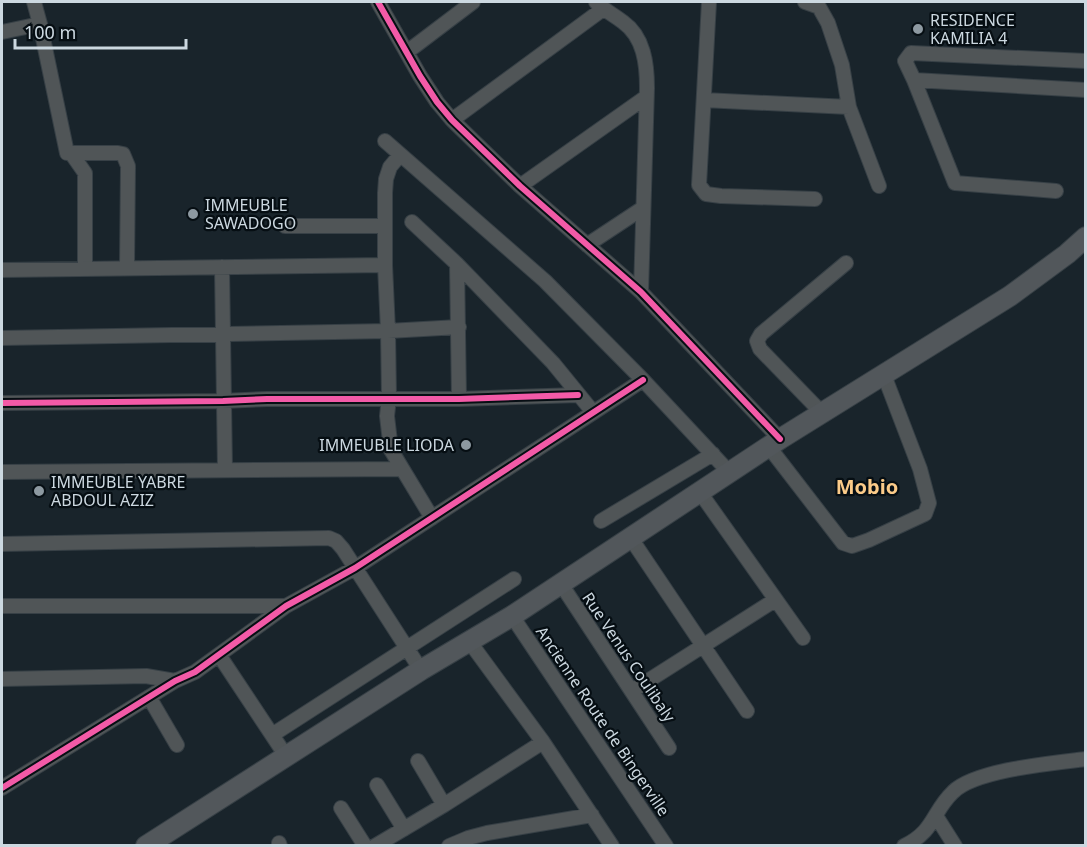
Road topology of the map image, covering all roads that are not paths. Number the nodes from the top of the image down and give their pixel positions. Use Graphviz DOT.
graph roads {
  1 [pos="34,2"];
  2 [pos="378,2"];
  3 [pos="473,2"];
  4 [pos="709,2"];
  5 [pos="804,2"];
  6 [pos="600,5"];
  7 [pos="40,24"];
  8 [pos="2,32"];
  9 [pos="407,52"];
  10 [pos="1086,61"];
  11 [pos="914,80"];
  12 [pos="1086,90"];
  13 [pos="646,97"];
  14 [pos="704,100"];
  15 [pos="849,107"];
  16 [pos="452,120"];
  17 [pos="385,141"];
  18 [pos="71,153"];
  19 [pos="400,155"];
  20 [pos="520,186"];
  21 [pos="879,186"];
  22 [pos="1056,191"];
  23 [pos="815,199"];
  24 [pos="643,208"];
  25 [pos="412,222"];
  26 [pos="285,226"];
  27 [pos="385,226"];
  28 [pos="1086,237"];
  29 [pos="587,244"];
  30 [pos="1086,245"];
  31 [pos="1066,254"];
  32 [pos="846,263"];
  33 [pos="457,264"];
  34 [pos="385,266"];
  35 [pos="222,267"];
  36 [pos="85,268"];
  37 [pos="127,268"];
  38 [pos="2,270"];
  39 [pos="641,292"];
  40 [pos="459,327"];
  41 [pos="388,331"];
  42 [pos="224,333"];
  43 [pos="2,338"];
  44 [pos="884,375"];
  45 [pos="643,380"];
  46 [pos="578,395"];
  47 [pos="389,398"];
  48 [pos="459,399"];
  49 [pos="223,401"];
  50 [pos="2,403"];
  51 [pos="593,412"];
  52 [pos="822,413"];
  53 [pos="774,443"];
  54 [pos="713,454"];
  55 [pos="402,469"];
  56 [pos="225,470"];
  57 [pos="2,472"];
  58 [pos="729,472"];
  59 [pos="699,492"];
  60 [pos="432,518"];
  61 [pos="601,521"];
  62 [pos="630,537"];
  63 [pos="2,544"];
  64 [pos="355,568"];
  65 [pos="513,579"];
  66 [pos="561,584"];
  67 [pos="776,600"];
  68 [pos="2,606"];
  69 [pos="286,606"];
  70 [pos="512,616"];
  71 [pos="803,638"];
  72 [pos="469,641"];
  73 [pos="704,646"];
  74 [pos="406,648"];
  75 [pos="219,655"];
  76 [pos="421,670"];
  77 [pos="2,679"];
  78 [pos="175,681"];
  79 [pos="632,691"];
  80 [pos="149,697"];
  81 [pos="747,711"];
  82 [pos="272,735"];
  83 [pos="543,742"];
  84 [pos="177,745"];
  85 [pos="669,748"];
  86 [pos="286,756"];
  87 [pos="1086,759"];
  88 [pos="418,761"];
  89 [pos="377,785"];
  90 [pos="2,788"];
  91 [pos="444,805"];
  92 [pos="341,808"];
  93 [pos="592,815"];
  94 [pos="936,816"];
  95 [pos="404,829"];
  96 [pos="385,843"];
  97 [pos="146,846"];
  98 [pos="365,846"];
  99 [pos="449,846"];
  100 [pos="612,846"];
  101 [pos="666,846"];
  102 [pos="904,846"];
  103 [pos="955,846"];
  1 -- 7 [label="street"];
  2 -- 9 [label="street"];
  3 -- 9 [label="street"];
  4 -- 14 [label="street"];
  5 -- 15 [label="street"];
  6 -- 13 [label="street"];
  6 -- 16 [label="street"];
  7 -- 8 [label="street"];
  7 -- 18 [label="street"];
  9 -- 16 [label="street"];
  10 -- 11 [label="street"];
  11 -- 12 [label="street"];
  11 -- 22 [label="street"];
  13 -- 20 [label="street"];
  13 -- 24 [label="street"];
  14 -- 15 [label="street"];
  14 -- 23 [label="street"];
  15 -- 21 [label="street"];
  16 -- 20 [label="street"];
  17 -- 19 [label="street"];
  18 -- 36 [label="street"];
  18 -- 37 [label="street"];
  19 -- 27 [label="street"];
  19 -- 45 [label="street"];
  20 -- 29 [label="street"];
  24 -- 29 [label="street"];
  24 -- 39 [label="street"];
  25 -- 33 [label="street"];
  26 -- 27 [label="street"];
  27 -- 34 [label="street"];
  28 -- 31 [label="main road"];
  29 -- 39 [label="street"];
  30 -- 31 [label="main road"];
  31 -- 44 [label="main road"];
  32 -- 52 [label="street"];
  33 -- 40 [label="street"];
  33 -- 46 [label="street"];
  34 -- 35 [label="street"];
  34 -- 41 [label="street"];
  35 -- 37 [label="street"];
  35 -- 42 [label="street"];
  36 -- 37 [label="street"];
  36 -- 38 [label="street"];
  39 -- 53 [label="street"];
  40 -- 41 [label="street"];
  40 -- 48 [label="street"];
  41 -- 42 [label="street"];
  41 -- 47 [label="street"];
  42 -- 43 [label="street"];
  42 -- 49 [label="street"];
  44 -- 52 [label="main road"];
  44 -- 53 [label="street"];
  45 -- 51 [label="street"];
  45 -- 54 [label="street"];
  46 -- 48 [label="street"];
  46 -- 51 [label="street"];
  47 -- 48 [label="street"];
  47 -- 49 [label="street"];
  47 -- 55 [label="street"];
  49 -- 50 [label="street"];
  49 -- 56 [label="street"];
  51 -- 60 [label="street"];
  52 -- 53 [label="main road"];
  53 -- 58 [label="main road"];
  54 -- 58 [label="street"];
  54 -- 61 [label="street"];
  55 -- 56 [label="street"];
  55 -- 60 [label="street"];
  56 -- 57 [label="street"];
  58 -- 59 [label="main road"];
  59 -- 62 [label="main road"];
  59 -- 67 [label="street"];
  60 -- 64 [label="street"];
  62 -- 66 [label="main road"];
  62 -- 73 [label="street"];
  63 -- 64 [label="street"];
  64 -- 69 [label="street"];
  64 -- 74 [label="street"];
  65 -- 74 [label="street"];
  66 -- 70 [label="main road"];
  66 -- 79 [label="street, Rue Venus Coulibaly"];
  67 -- 71 [label="street"];
  67 -- 73 [label="street"];
  68 -- 69 [label="street"];
  69 -- 75 [label="street"];
  70 -- 72 [label="main road"];
  70 -- 101 [label="street, Ancienne Route de Bingerville"];
  72 -- 76 [label="main road"];
  72 -- 83 [label="street"];
  73 -- 79 [label="street"];
  73 -- 81 [label="street"];
  74 -- 76 [label="street"];
  74 -- 82 [label="street"];
  75 -- 78 [label="street"];
  75 -- 82 [label="street"];
  76 -- 86 [label="main road"];
  77 -- 78 [label="street"];
  78 -- 80 [label="street"];
  79 -- 85 [label="street, Rue Venus Coulibaly"];
  80 -- 84 [label="street"];
  80 -- 90 [label="street"];
  82 -- 86 [label="street"];
  83 -- 91 [label="street"];
  83 -- 93 [label="street"];
  86 -- 97 [label="main road"];
  87 -- 94 [label="street"];
  88 -- 91 [label="street"];
  89 -- 95 [label="street"];
  91 -- 95 [label="street"];
  92 -- 98 [label="street"];
  93 -- 99 [label="street"];
  93 -- 100 [label="street"];
  94 -- 102 [label="street"];
  94 -- 103 [label="street"];
  95 -- 96 [label="street"];
}
